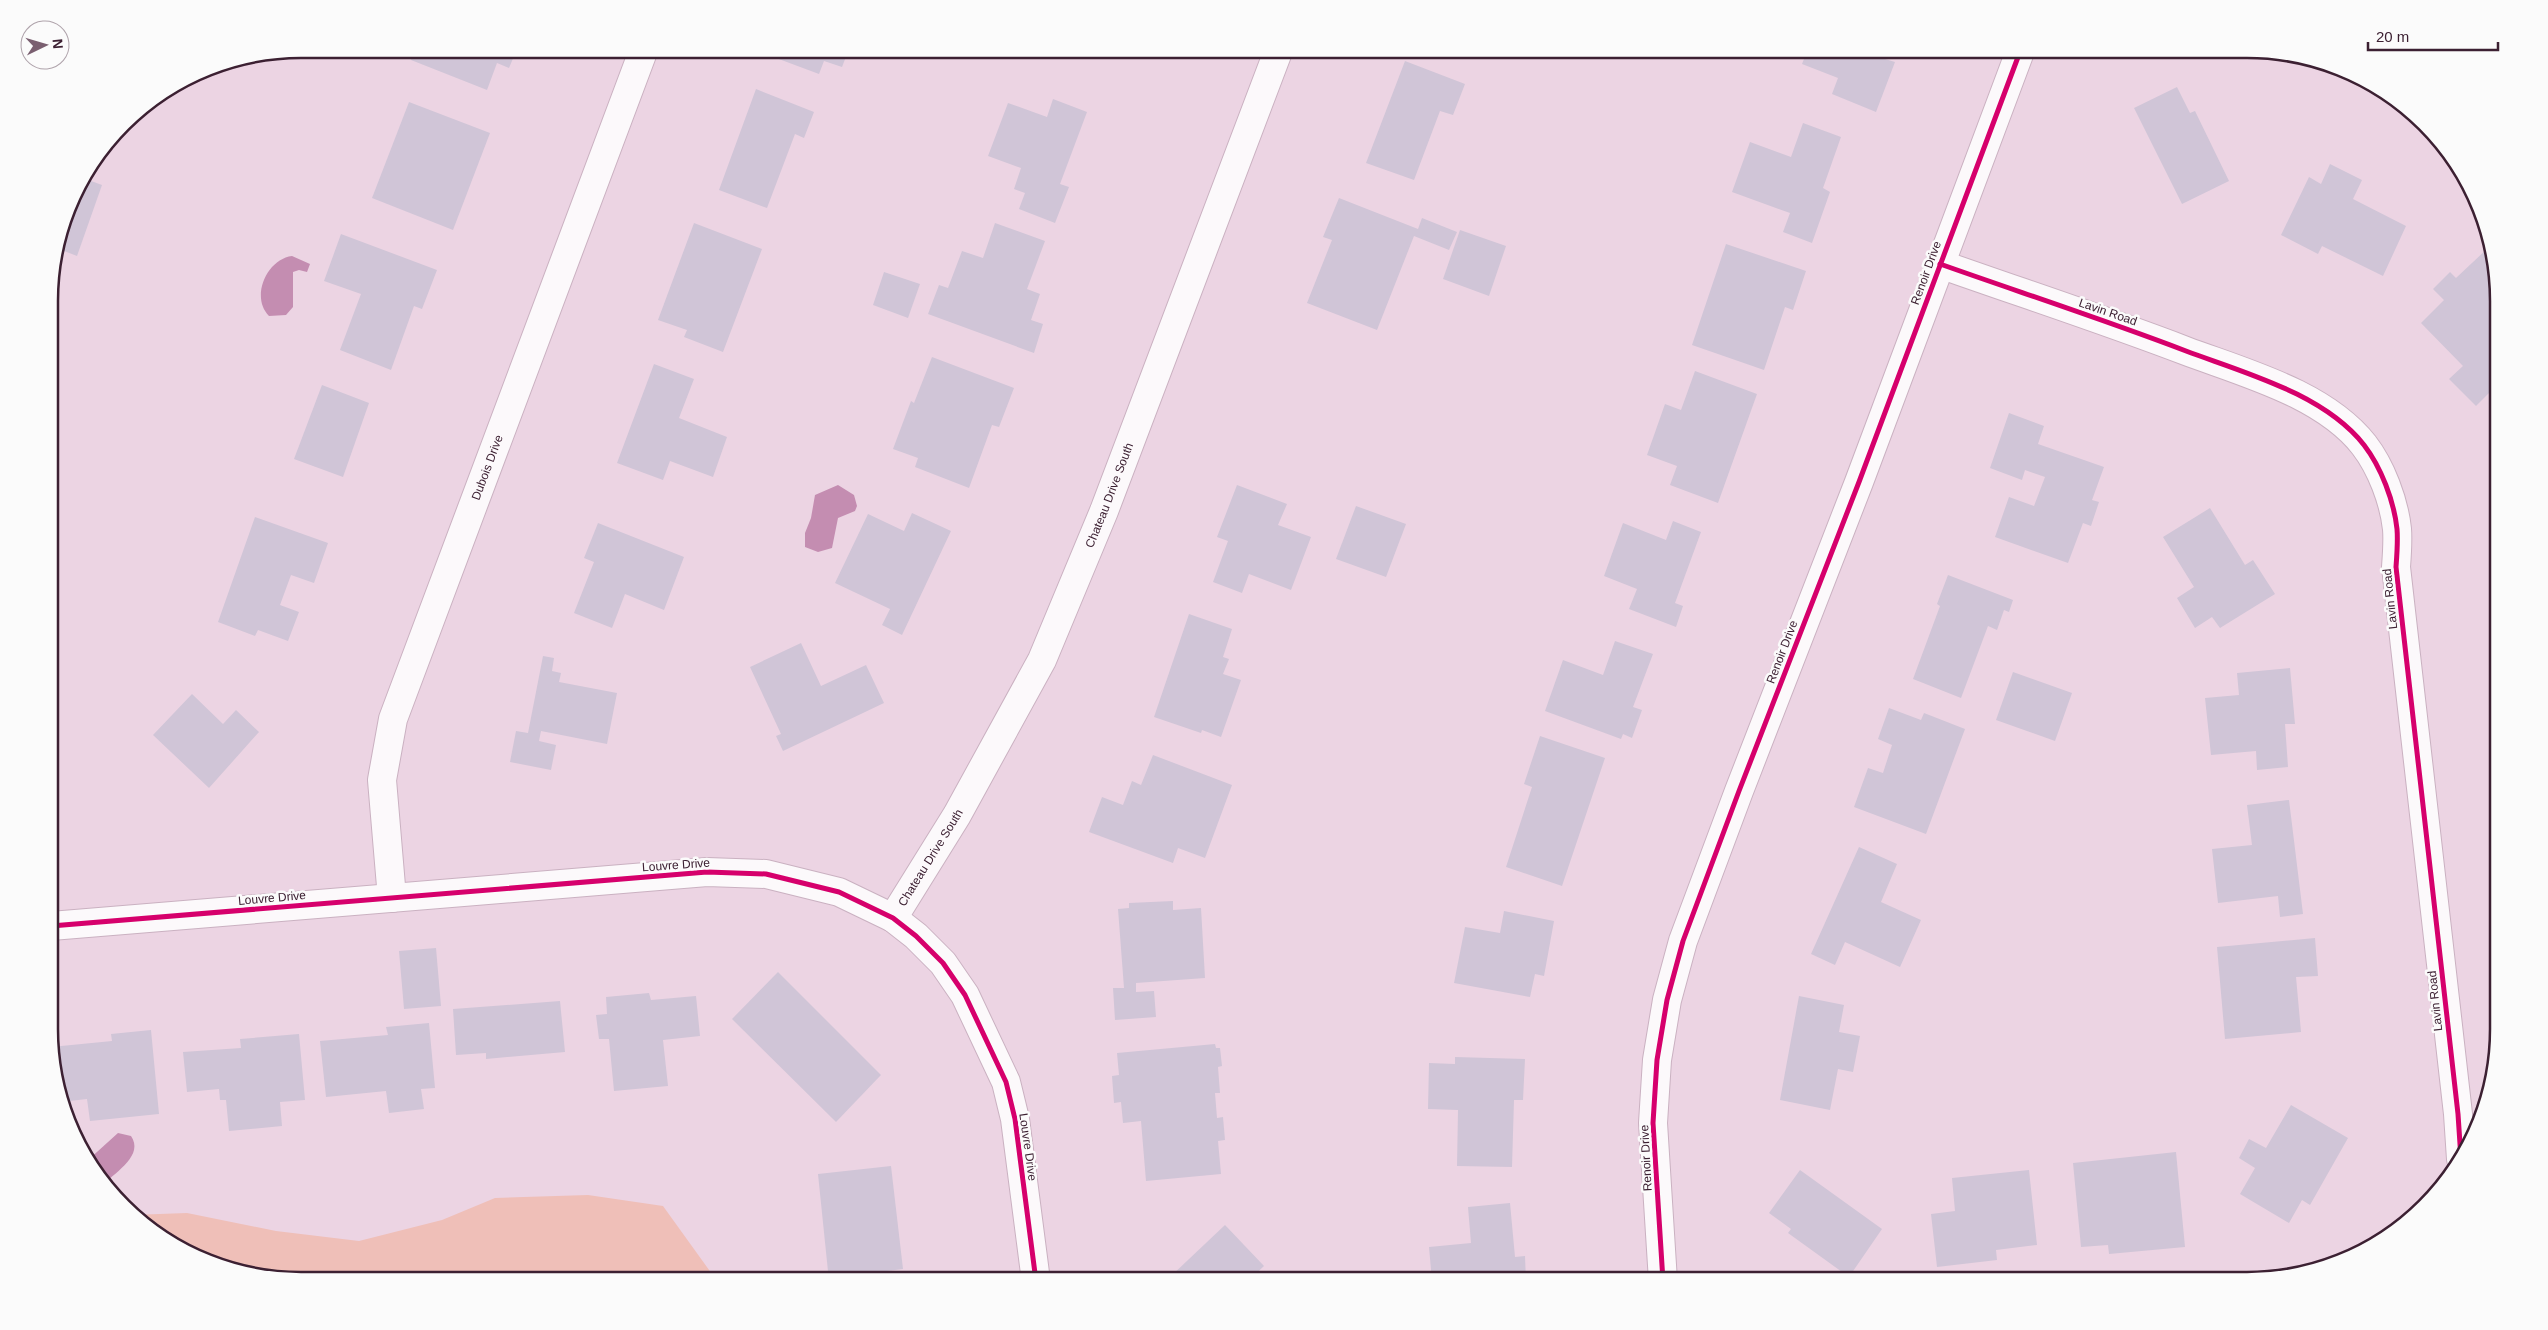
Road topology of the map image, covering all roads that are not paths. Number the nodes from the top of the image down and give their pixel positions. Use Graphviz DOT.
graph roads {
  1 [pos="641,58"];
  2 [pos="1276,58"];
  3 [pos="2018,58"];
  4 [pos="1940,264"];
  5 [pos="392,898"];
  6 [pos="893,918"];
  7 [pos="58,925"];
  8 [pos="2460,1147"];
  9 [pos="1035,1272"];
  10 [pos="1662,1272"];
  1 -- 5 [label="street, Dubois Drive"];
  2 -- 6 [label="street, Chateau Drive South"];
  3 -- 4 [label="street, Renoir Drive"];
  4 -- 8 [label="street, Lavin Road"];
  4 -- 10 [label="street, Renoir Drive"];
  5 -- 6 [label="street, Louvre Drive"];
  5 -- 7 [label="street, Louvre Drive"];
  6 -- 9 [label="street, Louvre Drive"];
}
